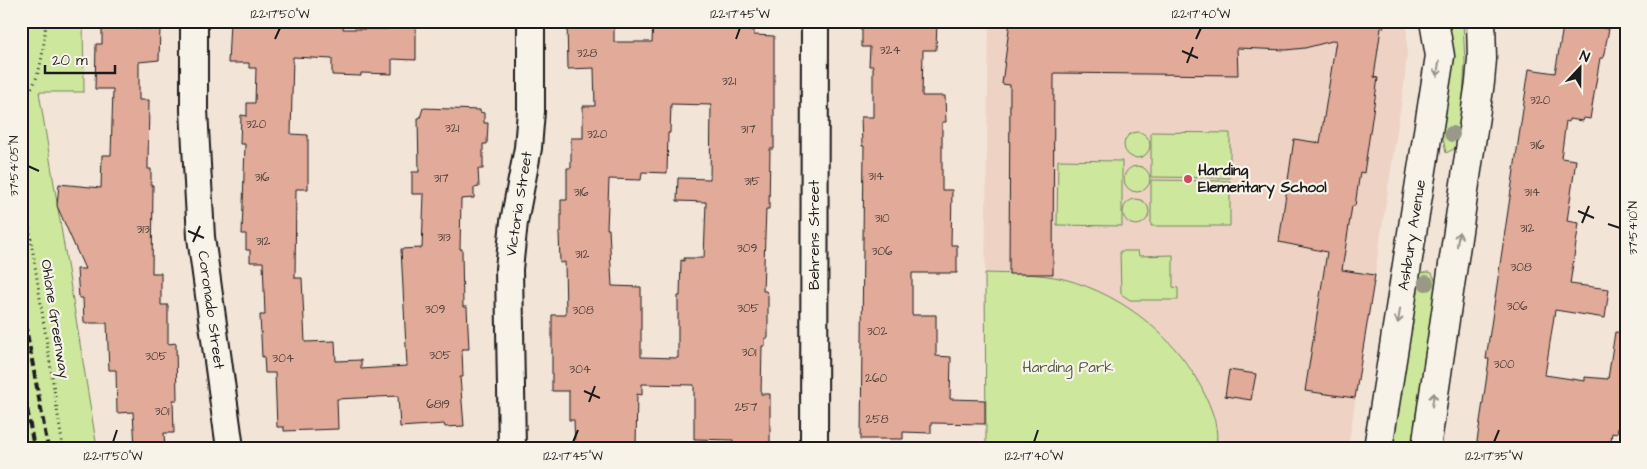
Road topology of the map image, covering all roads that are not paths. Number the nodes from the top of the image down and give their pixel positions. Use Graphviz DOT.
graph roads {
  1 [pos="194,21"];
  2 [pos="531,21"];
  3 [pos="815,21"];
  4 [pos="1434,21"];
  5 [pos="1481,21"];
  6 [pos="230,448"];
  7 [pos="512,448"];
  8 [pos="814,448"];
  9 [pos="1378,448"];
  10 [pos="1426,448"];
  1 -- 6 [label="street, Coronado Street"];
  2 -- 7 [label="street, Victoria Street"];
  3 -- 8 [label="street, Behrens Street"];
  4 -- 9 [label="street, Ashbury Avenue, one-way"];
  10 -- 5 [label="street, one-way"];
}
